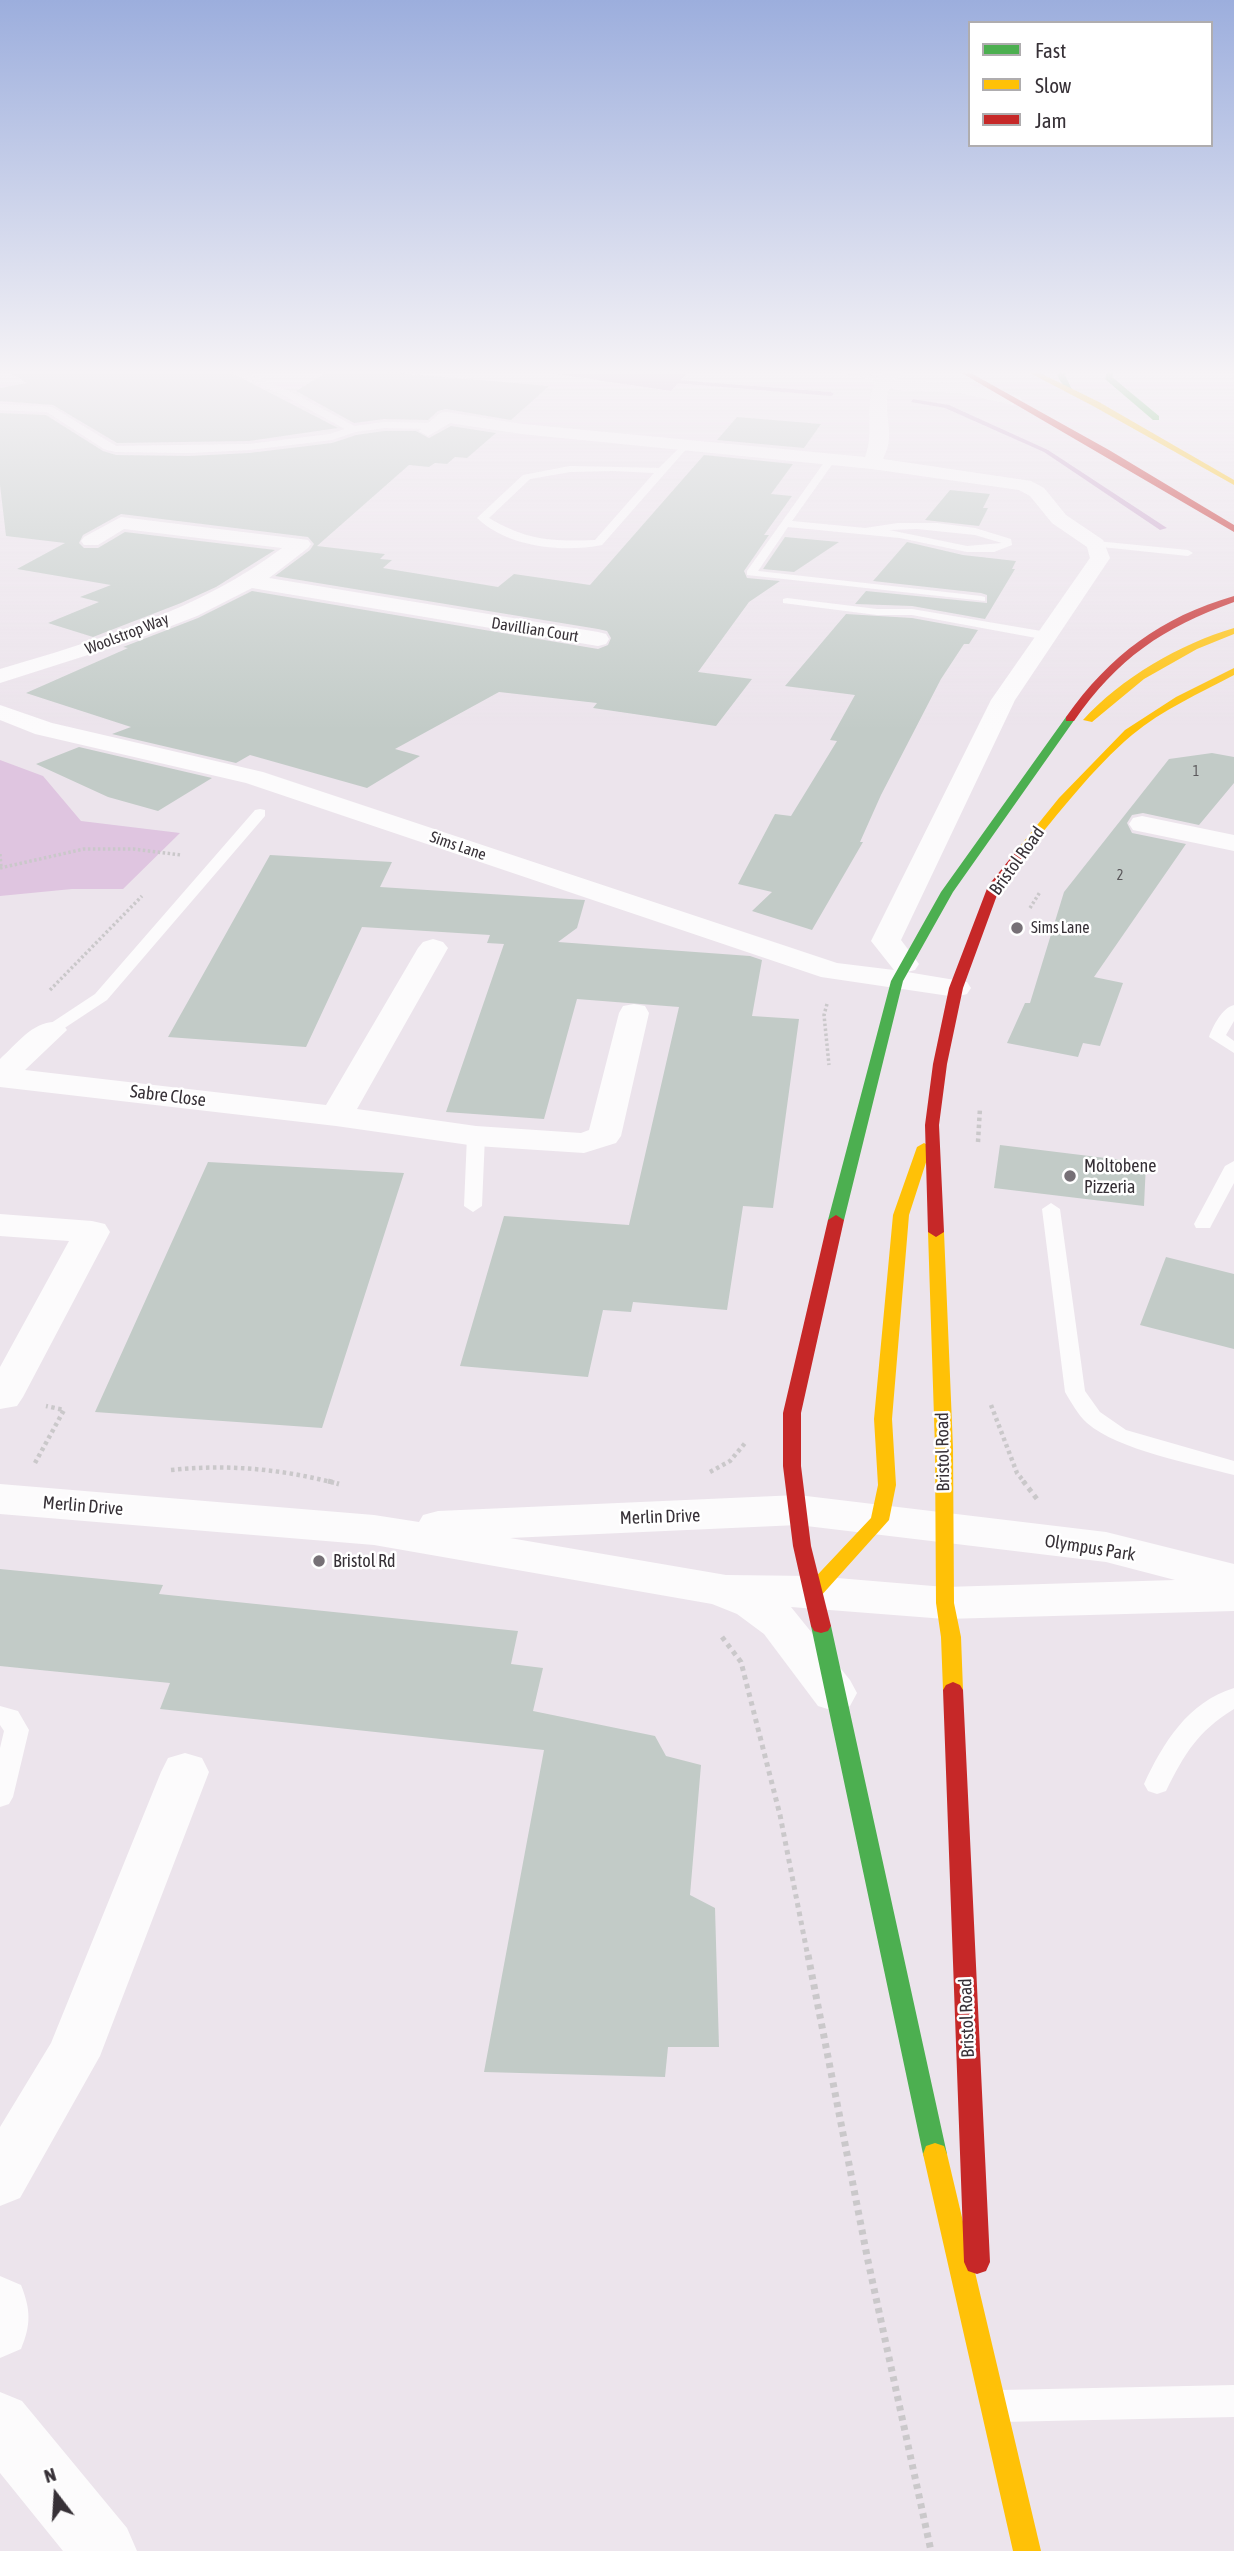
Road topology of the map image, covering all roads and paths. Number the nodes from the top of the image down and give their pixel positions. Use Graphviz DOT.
graph roads {
  1 [pos="512,491"];
  2 [pos="644,491"];
  3 [pos="809,491"];
  4 [pos="1035,491"];
  5 [pos="1172,491"];
  6 [pos="787,524"];
  7 [pos="1234,529"];
  8 [pos="864,531"];
  9 [pos="91,541"];
  10 [pos="1098,551"];
  11 [pos="1188,553"];
  12 [pos="250,581"];
  13 [pos="1231,582"];
  14 [pos="981,599"];
  15 [pos="1234,599"];
  16 [pos="787,601"];
  17 [pos="1234,631"];
  18 [pos="1047,636"];
  19 [pos="598,639"];
  20 [pos="1117,660"];
  21 [pos="1234,671"];
  22 [pos="0,676"];
  23 [pos="0,712"];
  24 [pos="1046,755"];
  25 [pos="260,813"];
  26 [pos="1142,824"];
  27 [pos="1234,843"];
  28 [pos="0,854"];
  29 [pos="173,864"];
  30 [pos="1,868"];
  31 [pos="1046,883"];
  32 [pos="146,892"];
  33 [pos="1027,915"];
  34 [pos="433,948"];
  35 [pos="901,973"];
  36 [pos="956,988"];
  37 [pos="46,994"];
  38 [pos="1234,1010"];
  39 [pos="634,1013"];
  40 [pos="51,1030"];
  41 [pos="1234,1048"];
  42 [pos="0,1076"];
  43 [pos="981,1098"];
  44 [pos="336,1116"];
  45 [pos="932,1125"];
  46 [pos="477,1136"];
  47 [pos="978,1150"];
  48 [pos="1234,1166"];
  49 [pos="473,1206"];
  50 [pos="1051,1209"];
  51 [pos="1203,1224"];
  52 [pos="0,1225"];
  53 [pos="1,1397"];
  54 [pos="990,1399"];
  55 [pos="34,1465"];
  56 [pos="1234,1468"];
  57 [pos="0,1499"];
  58 [pos="798,1510"];
  59 [pos="880,1520"];
  60 [pos="944,1526"];
  61 [pos="374,1530"];
  62 [pos="1042,1540"];
  63 [pos="1234,1580"];
  64 [pos="813,1592"];
  65 [pos="1234,1595"];
  66 [pos="945,1603"];
  67 [pos="718,1609"];
  68 [pos="1234,1697"];
  69 [pos="838,1699"];
  70 [pos="0,1715"];
  71 [pos="185,1772"];
  72 [pos="1157,1784"];
  73 [pos="0,1797"];
  74 [pos="0,2179"];
  75 [pos="0,2306"];
  76 [pos="0,2328"];
  77 [pos="981,2353"];
  78 [pos="1234,2401"];
  79 [pos="993,2407"];
  80 [pos="0,2423"];
  81 [pos="104,2551"];
  82 [pos="931,2551"];
  83 [pos="1027,2551"];
  1 -- 2 [label="lane"];
  3 -- 6 [label="lane"];
  4 -- 10 [label="street"];
  5 -- 7 [label="main road"];
  6 -- 8 [label="lane"];
  6 -- 14 [label="lane"];
  8 -- 8 [label="lane"];
  9 -- 12 [label="street, Woolstrop Way"];
  10 -- 11 [label="lane"];
  10 -- 18 [label="street"];
  12 -- 19 [label="street, Davillian Court"];
  12 -- 22 [label="street, Woolstrop Way"];
  13 -- 20 [label="main road"];
  15 -- 20 [label="main road, Bristol Road"];
  16 -- 18 [label="lane"];
  17 -- 24 [label="main road"];
  18 -- 35 [label="street"];
  20 -- 24 [label="main road, Bristol Road"];
  21 -- 36 [label="main road, Bristol Road"];
  23 -- 35 [label="street, Sims Lane"];
  24 -- 35 [label="main road, Bristol Road"];
  25 -- 40 [label="lane"];
  26 -- 27 [label="street"];
  28 -- 30 [label="path"];
  29 -- 30 [label="path"];
  31 -- 33 [label="path"];
  32 -- 37 [label="path"];
  34 -- 44 [label="street"];
  35 -- 36 [label="street, Sims Lane"];
  35 -- 58 [label="main road, Bristol Road"];
  36 -- 45 [label="main road, Bristol Road"];
  38 -- 41 [label="lane"];
  39 -- 46 [label="street"];
  40 -- 42 [label="street, Sabre Close"];
  42 -- 44 [label="street, Sabre Close"];
  43 -- 47 [label="path"];
  44 -- 46 [label="street, Sabre Close"];
  45 -- 59 [label="main road"];
  45 -- 60 [label="main road, Bristol Road"];
  46 -- 49 [label="lane"];
  48 -- 51 [label="lane"];
  50 -- 56 [label="lane"];
  52 -- 53 [label="street"];
  53 -- 55 [label="path"];
  54 -- 62 [label="path"];
  57 -- 61 [label="street, Merlin Drive"];
  58 -- 59 [label="street, Merlin Drive"];
  58 -- 61 [label="street, Merlin Drive"];
  58 -- 64 [label="main road, Bristol Road"];
  59 -- 60 [label="street, Merlin Drive"];
  59 -- 64 [label="main road"];
  60 -- 62 [label="street, Olympus Park"];
  60 -- 66 [label="main road, Bristol Road"];
  61 -- 67 [label="street, Merlin Drive"];
  62 -- 63 [label="street, Olympus Park"];
  64 -- 66 [label="street, Merlin Drive"];
  64 -- 67 [label="street, Merlin Drive"];
  64 -- 69 [label="main road, Bristol Road"];
  65 -- 66 [label="street"];
  66 -- 77 [label="main road, Bristol Road"];
  67 -- 69 [label="street, Merlin Drive"];
  67 -- 82 [label="path"];
  68 -- 72 [label="lane"];
  69 -- 77 [label="main road, Bristol Road"];
  70 -- 73 [label="lane"];
  71 -- 74 [label="street"];
  75 -- 76 [label="street"];
  77 -- 79 [label="main road, Bristol Road"];
  78 -- 79 [label="lane"];
  79 -- 83 [label="main road, Bristol Road"];
  80 -- 81 [label="street"];
}
